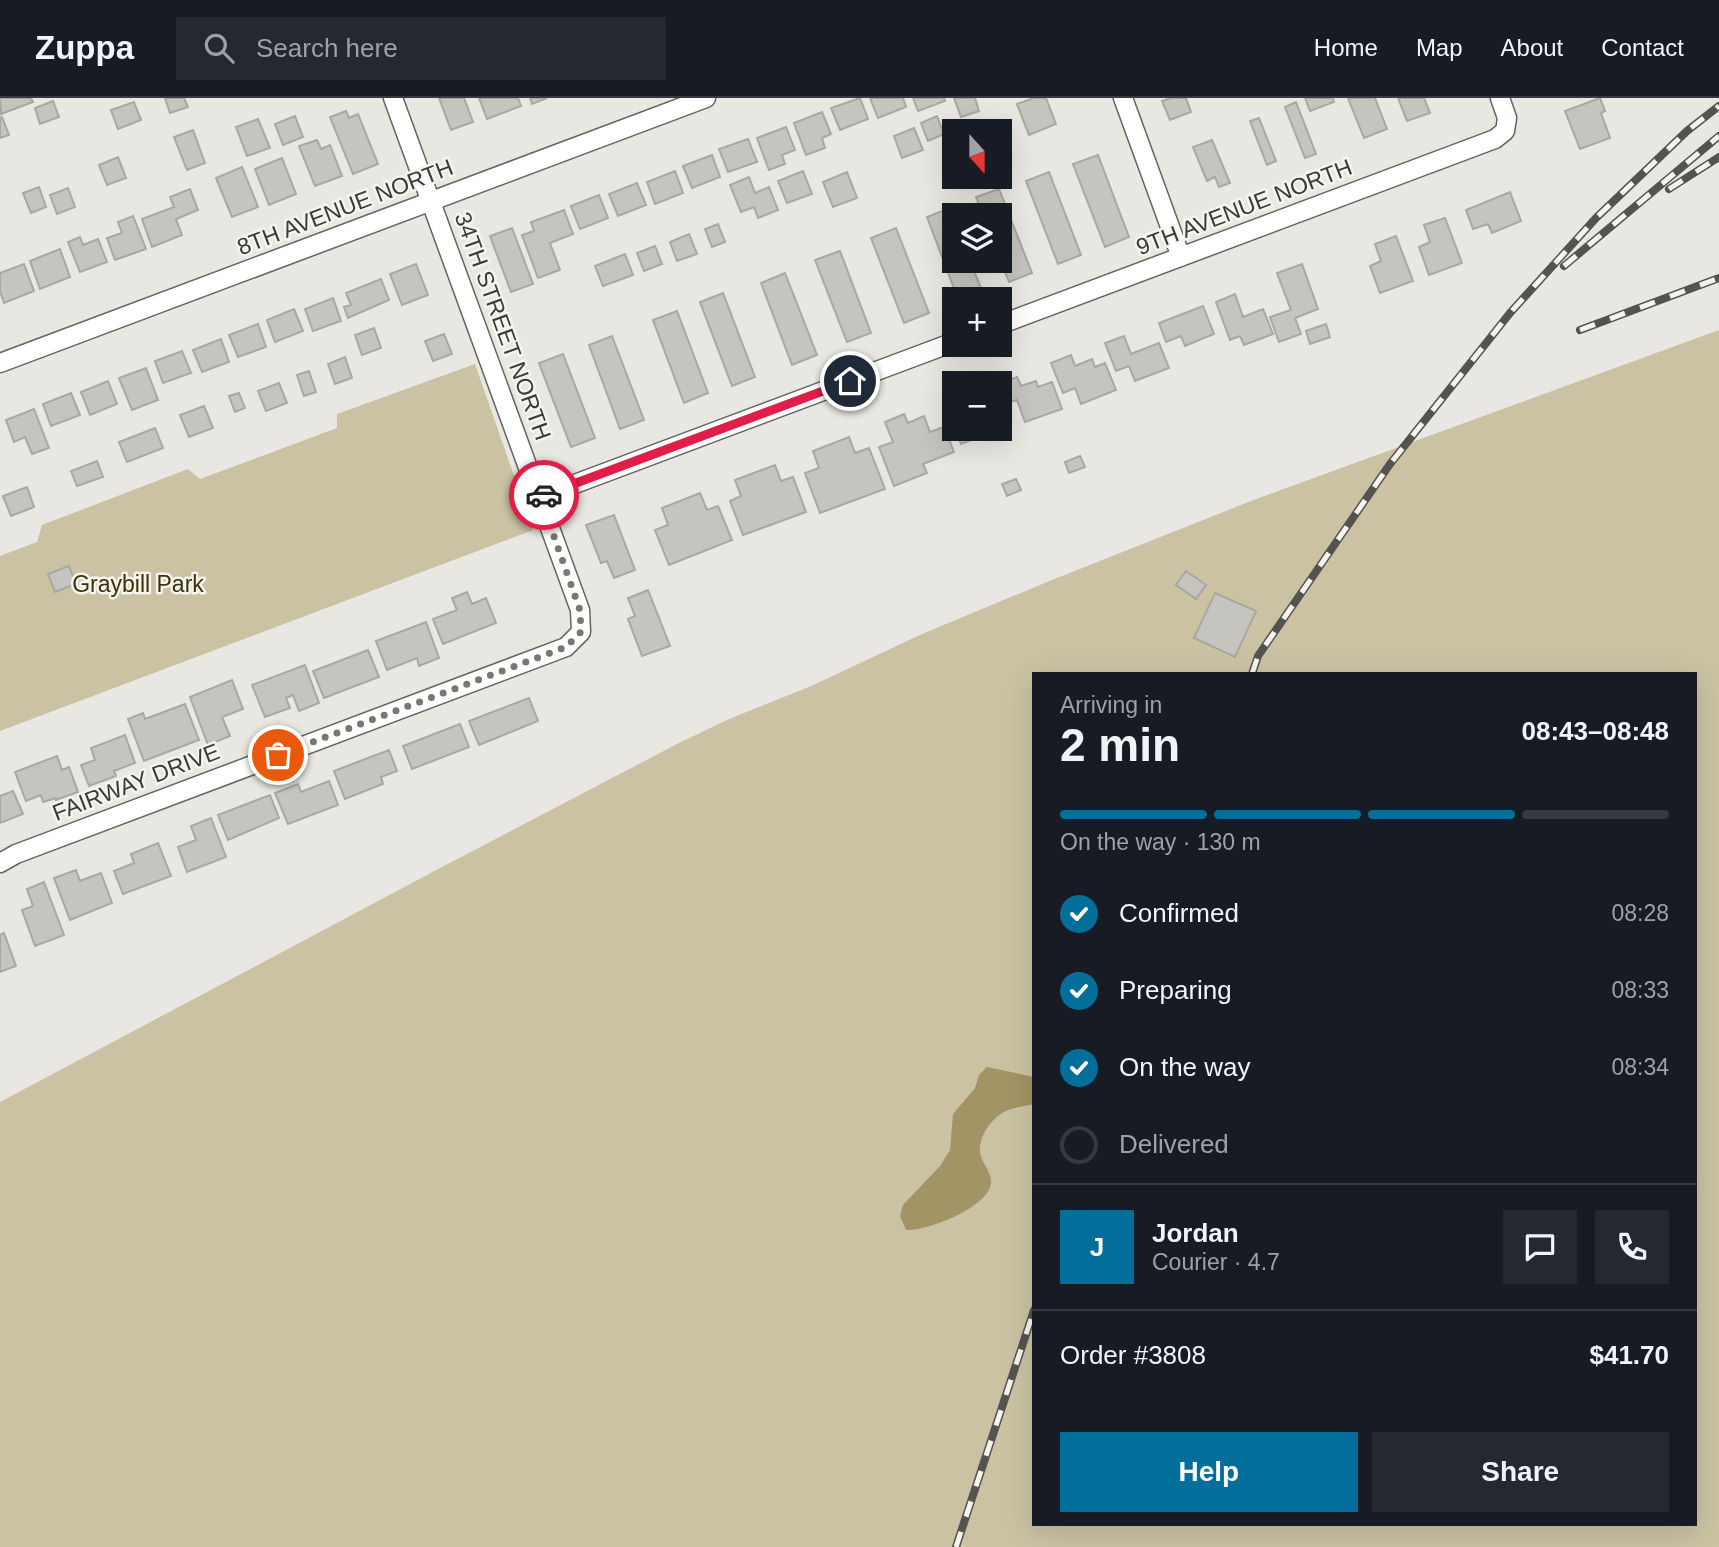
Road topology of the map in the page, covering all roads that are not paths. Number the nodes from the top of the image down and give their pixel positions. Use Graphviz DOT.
graph roads {
  1 [pos="393,98"];
  2 [pos="706,98"];
  3 [pos="1123,98"];
  4 [pos="1500,98"];
  5 [pos="432,201"];
  6 [pos="1181,257"];
  7 [pos="1012,320"];
  8 [pos="942,346"];
  9 [pos="0,363"];
  10 [pos="540,497"];
  11 [pos="566,647"];
  12 [pos="0,863"];
  1 -- 5 [label="street, 34TH STREET NORTH"];
  2 -- 5 [label="street, 8TH AVENUE NORTH"];
  3 -- 6 [label="street"];
  4 -- 6 [label="street, 9TH AVENUE NORTH"];
  5 -- 9 [label="street, 8TH AVENUE NORTH"];
  5 -- 10 [label="street, 34TH STREET NORTH"];
  6 -- 7 [label="street, 9TH AVENUE NORTH"];
  8 -- 10 [label="street"];
  10 -- 11 [label="street, 34TH STREET NORTH"];
  11 -- 12 [label="street, FAIRWAY DRIVE"];
}
